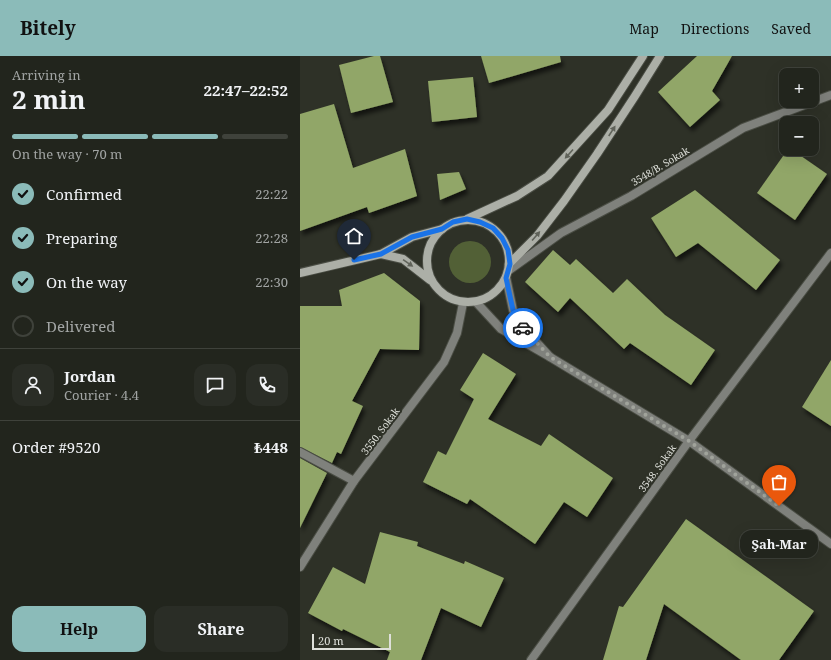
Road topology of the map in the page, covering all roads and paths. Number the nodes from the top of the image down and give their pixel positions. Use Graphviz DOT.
graph roads {
  1 [pos="643,56"];
  2 [pos="660,56"];
  3 [pos="831,94"];
  4 [pos="467,219"];
  5 [pos="442,229"];
  6 [pos="831,253"];
  7 [pos="381,254"];
  8 [pos="508,271"];
  9 [pos="300,273"];
  10 [pos="430,280"];
  11 [pos="476,302"];
  12 [pos="463,303"];
  13 [pos="550,357"];
  14 [pos="689,441"];
  15 [pos="300,452"];
  16 [pos="354,482"];
  17 [pos="831,544"];
  18 [pos="300,567"];
  19 [pos="531,660"];
  1 -- 4 [label="main road, one-way"];
  8 -- 2 [label="main road, one-way"];
  3 -- 8 [label="street, 3548/B. Sokak"];
  4 -- 5 [label="main road"];
  4 -- 8 [label="main road"];
  5 -- 7 [label="main road"];
  5 -- 10 [label="main road"];
  6 -- 14 [label="street, 3548. Sokak"];
  7 -- 9 [label="main road"];
  7 -- 10 [label="main road, one-way"];
  8 -- 11 [label="main road"];
  8 -- 13 [label="street"];
  10 -- 12 [label="main road"];
  11 -- 12 [label="main road"];
  11 -- 13 [label="street"];
  12 -- 16 [label="street, 3550. Sokak"];
  13 -- 14 [label="street"];
  14 -- 17 [label="street"];
  14 -- 19 [label="street, 3548. Sokak"];
  15 -- 16 [label="street"];
  16 -- 18 [label="street, 3550. Sokak"];
}
